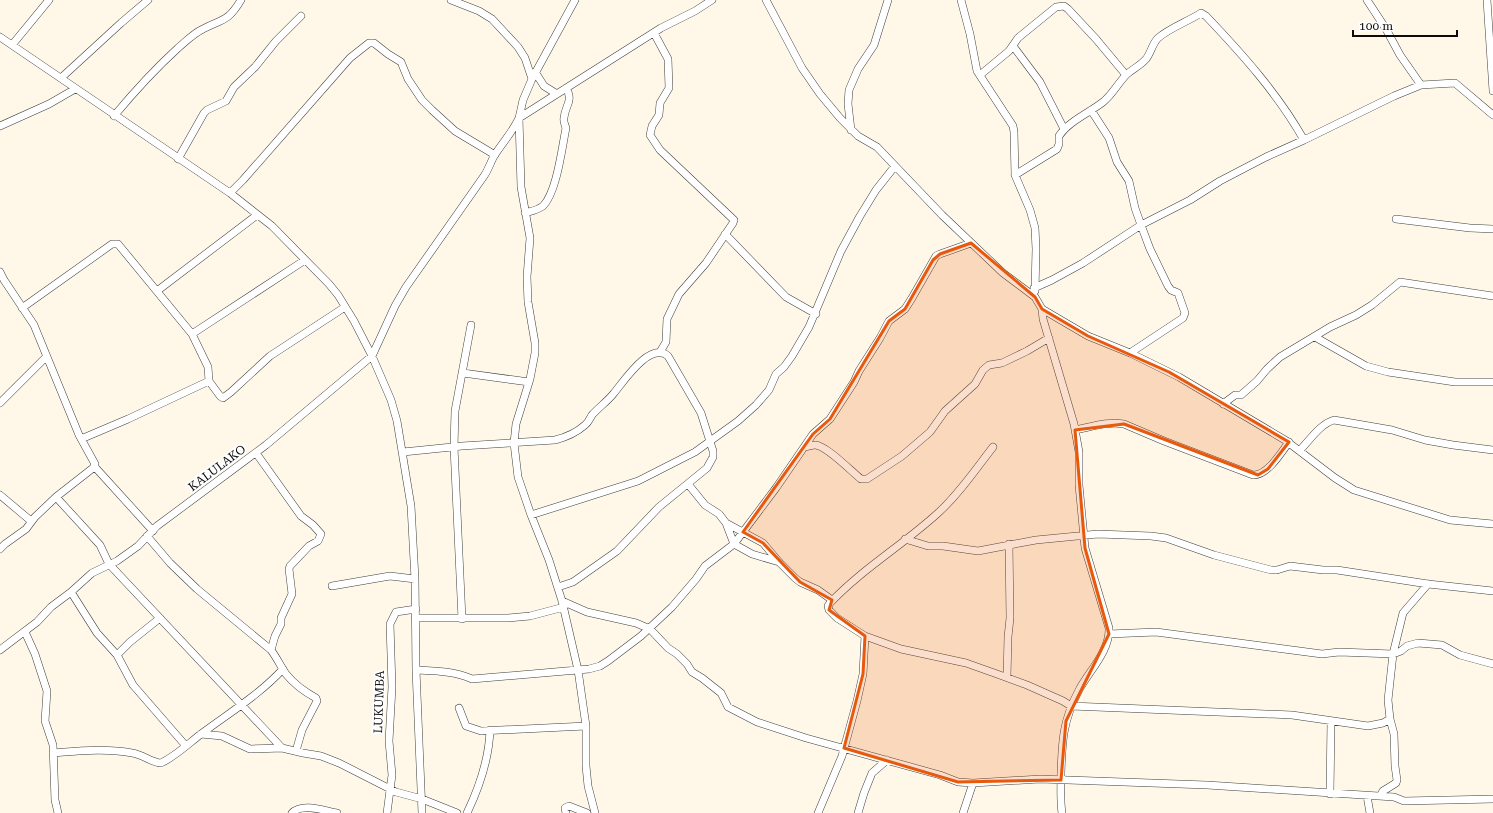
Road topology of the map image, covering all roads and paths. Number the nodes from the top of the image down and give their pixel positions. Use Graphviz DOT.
graph roads {
  1 [pos="49,0"];
  2 [pos="148,0"];
  3 [pos="241,0"];
  4 [pos="451,0"];
  5 [pos="575,0"];
  6 [pos="712,0"];
  7 [pos="766,0"];
  8 [pos="888,0"];
  9 [pos="961,0"];
  10 [pos="1367,0"];
  11 [pos="1487,0"];
  12 [pos="301,16"];
  13 [pos="654,33"];
  14 [pos="0,37"];
  15 [pos="12,45"];
  16 [pos="1013,46"];
  17 [pos="980,75"];
  18 [pos="1126,75"];
  19 [pos="533,76"];
  20 [pos="61,78"];
  21 [pos="1421,85"];
  22 [pos="566,88"];
  23 [pos="75,89"];
  24 [pos="1493,91"];
  25 [pos="557,94"];
  26 [pos="1091,110"];
  27 [pos="1493,115"];
  28 [pos="114,116"];
  29 [pos="519,118"];
  30 [pos="0,126"];
  31 [pos="1064,129"];
  32 [pos="851,130"];
  33 [pos="1304,140"];
  34 [pos="495,155"];
  35 [pos="178,159"];
  36 [pos="895,166"];
  37 [pos="1015,175"];
  38 [pos="230,193"];
  39 [pos="526,213"];
  40 [pos="257,215"];
  41 [pos="1396,219"];
  42 [pos="1141,225"];
  43 [pos="1493,229"];
  44 [pos="725,234"];
  45 [pos="972,243"];
  46 [pos="305,260"];
  47 [pos="0,272"];
  48 [pos="1034,288"];
  49 [pos="157,291"];
  50 [pos="1493,296"];
  51 [pos="1035,297"];
  52 [pos="345,307"];
  53 [pos="22,308"];
  54 [pos="1042,309"];
  55 [pos="816,314"];
  56 [pos="471,325"];
  57 [pos="192,334"];
  58 [pos="1315,336"];
  59 [pos="1049,338"];
  60 [pos="660,352"];
  61 [pos="1130,353"];
  62 [pos="372,356"];
  63 [pos="46,357"];
  64 [pos="463,373"];
  65 [pos="209,381"];
  66 [pos="529,382"];
  67 [pos="1493,382"];
  68 [pos="0,403"];
  69 [pos="1223,404"];
  70 [pos="1075,430"];
  71 [pos="81,439"];
  72 [pos="709,442"];
  73 [pos="1289,442"];
  74 [pos="514,443"];
  75 [pos="454,447"];
  76 [pos="805,447"];
  77 [pos="993,447"];
  78 [pos="1300,450"];
  79 [pos="1493,450"];
  80 [pos="403,452"];
  81 [pos="256,453"];
  82 [pos="94,466"];
  83 [pos="688,484"];
  84 [pos="0,495"];
  85 [pos="56,497"];
  86 [pos="531,515"];
  87 [pos="31,521"];
  88 [pos="726,523"];
  89 [pos="1493,524"];
  90 [pos="743,532"];
  91 [pos="150,534"];
  92 [pos="1084,536"];
  93 [pos="905,540"];
  94 [pos="734,544"];
  95 [pos="1008,544"];
  96 [pos="0,549"];
  97 [pos="779,562"];
  98 [pos="109,564"];
  99 [pos="415,579"];
  100 [pos="1428,584"];
  101 [pos="332,586"];
  102 [pos="558,587"];
  103 [pos="1493,591"];
  104 [pos="71,592"];
  105 [pos="832,600"];
  106 [pos="563,604"];
  107 [pos="416,609"];
  108 [pos="160,618"];
  109 [pos="415,618"];
  110 [pos="462,619"];
  111 [pos="650,629"];
  112 [pos="25,632"];
  113 [pos="1109,634"];
  114 [pos="865,636"];
  115 [pos="0,650"];
  116 [pos="271,650"];
  117 [pos="1393,654"];
  118 [pos="117,655"];
  119 [pos="1493,664"];
  120 [pos="283,669"];
  121 [pos="416,670"];
  122 [pos="578,670"];
  123 [pos="1007,677"];
  124 [pos="241,704"];
  125 [pos="1071,706"];
  126 [pos="459,708"];
  127 [pos="1390,719"];
  128 [pos="1331,721"];
  129 [pos="586,726"];
  130 [pos="490,730"];
  131 [pos="201,734"];
  132 [pos="186,746"];
  133 [pos="282,748"];
  134 [pos="844,748"];
  135 [pos="296,751"];
  136 [pos="53,753"];
  137 [pos="888,760"];
  138 [pos="1061,780"];
  139 [pos="973,783"];
  140 [pos="390,789"];
  141 [pos="1330,794"];
  142 [pos="1367,796"];
  143 [pos="1380,796"];
  144 [pos="422,799"];
  145 [pos="1493,799"];
  146 [pos="58,813"];
  147 [pos="292,813"];
  148 [pos="337,813"];
  149 [pos="387,813"];
  150 [pos="422,813"];
  151 [pos="457,813"];
  152 [pos="467,813"];
  153 [pos="566,813"];
  154 [pos="587,813"];
  155 [pos="594,813"];
  156 [pos="818,813"];
  157 [pos="858,813"];
  158 [pos="963,813"];
  159 [pos="1062,813"];
  160 [pos="1370,813"];
  1 -- 15 [label="street"];
  2 -- 20 [label="street"];
  3 -- 28 [label="street"];
  4 -- 19 [label="street"];
  5 -- 19 [label="street"];
  6 -- 13 [label="street"];
  7 -- 32 [label="street"];
  8 -- 32 [label="street"];
  9 -- 17 [label="street"];
  10 -- 21 [label="street"];
  11 -- 24 [label="street"];
  12 -- 35 [label="street"];
  13 -- 22 [label="street"];
  13 -- 44 [label="street"];
  14 -- 15 [label="street"];
  15 -- 20 [label="street"];
  16 -- 17 [label="street"];
  16 -- 18 [label="street"];
  16 -- 31 [label="street"];
  17 -- 37 [label="street"];
  18 -- 26 [label="street"];
  18 -- 33 [label="street"];
  19 -- 25 [label="street"];
  19 -- 29 [label="street"];
  20 -- 23 [label="street"];
  21 -- 27 [label="street"];
  21 -- 33 [label="street"];
  22 -- 25 [label="street"];
  22 -- 39 [label="street"];
  23 -- 28 [label="street"];
  23 -- 30 [label="street"];
  25 -- 29 [label="street"];
  26 -- 31 [label="street"];
  26 -- 42 [label="street"];
  28 -- 35 [label="street"];
  29 -- 34 [label="street"];
  29 -- 39 [label="street"];
  31 -- 37 [label="street"];
  32 -- 36 [label="street"];
  33 -- 42 [label="street"];
  34 -- 38 [label="street"];
  34 -- 62 [label="street"];
  35 -- 38 [label="street"];
  36 -- 45 [label="street"];
  36 -- 55 [label="street"];
  37 -- 48 [label="street"];
  38 -- 40 [label="street"];
  39 -- 66 [label="street"];
  40 -- 46 [label="street"];
  40 -- 49 [label="street"];
  41 -- 43 [label="street"];
  42 -- 48 [label="street"];
  42 -- 61 [label="street"];
  44 -- 55 [label="street"];
  44 -- 60 [label="street"];
  45 -- 51 [label="street"];
  45 -- 76 [label="street"];
  46 -- 52 [label="street"];
  46 -- 57 [label="street"];
  47 -- 53 [label="street"];
  48 -- 51 [label="street"];
  49 -- 53 [label="street"];
  49 -- 57 [label="street"];
  50 -- 58 [label="street"];
  51 -- 54 [label="street"];
  52 -- 62 [label="street"];
  52 -- 65 [label="street"];
  53 -- 63 [label="street"];
  54 -- 59 [label="street"];
  54 -- 61 [label="street"];
  55 -- 72 [label="street"];
  56 -- 64 [label="street"];
  57 -- 65 [label="street"];
  58 -- 67 [label="street"];
  58 -- 69 [label="street"];
  59 -- 70 [label="street"];
  59 -- 76 [label="street"];
  60 -- 72 [label="street"];
  60 -- 74 [label="street"];
  61 -- 69 [label="street"];
  62 -- 80 [label="street"];
  62 -- 81 [label="street, KALULAKO"];
  63 -- 68 [label="street"];
  63 -- 71 [label="street"];
  64 -- 66 [label="street"];
  64 -- 75 [label="street"];
  65 -- 71 [label="street"];
  66 -- 74 [label="street"];
  69 -- 73 [label="street"];
  70 -- 73 [label="street"];
  70 -- 92 [label="street"];
  71 -- 82 [label="street"];
  72 -- 83 [label="street"];
  72 -- 86 [label="street"];
  73 -- 78 [label="street"];
  74 -- 75 [label="street"];
  74 -- 86 [label="street"];
  75 -- 80 [label="street"];
  75 -- 110 [label="street"];
  76 -- 90 [label="street"];
  77 -- 93 [label="street"];
  78 -- 79 [label="street"];
  78 -- 89 [label="street"];
  80 -- 99 [label="street"];
  81 -- 91 [label="street, KALULAKO"];
  81 -- 116 [label="street"];
  82 -- 85 [label="street"];
  82 -- 91 [label="street"];
  83 -- 88 [label="street"];
  83 -- 102 [label="street"];
  84 -- 87 [label="street"];
  85 -- 87 [label="street"];
  85 -- 98 [label="street"];
  86 -- 102 [label="street"];
  87 -- 96 [label="street"];
  88 -- 90 [label="street"];
  88 -- 94 [label="street"];
  90 -- 94 [label="street"];
  90 -- 97 [label="street"];
  91 -- 98 [label="street, KALULAKO"];
  91 -- 116 [label="street"];
  92 -- 95 [label="street"];
  92 -- 100 [label="street"];
  92 -- 113 [label="street"];
  93 -- 95 [label="street"];
  93 -- 105 [label="street"];
  94 -- 97 [label="street"];
  94 -- 111 [label="street"];
  95 -- 123 [label="street"];
  97 -- 105 [label="street"];
  98 -- 104 [label="street, KALULAKO"];
  98 -- 108 [label="street"];
  99 -- 101 [label="street"];
  99 -- 107 [label="street"];
  100 -- 103 [label="street"];
  100 -- 117 [label="street"];
  102 -- 106 [label="street"];
  104 -- 112 [label="street, KALULAKO"];
  104 -- 118 [label="street"];
  105 -- 114 [label="street"];
  106 -- 110 [label="street"];
  106 -- 111 [label="street"];
  106 -- 122 [label="street"];
  107 -- 109 [label="street"];
  107 -- 140 [label="street, LUKUMBA"];
  108 -- 118 [label="street"];
  108 -- 124 [label="street"];
  109 -- 110 [label="street"];
  109 -- 121 [label="street"];
  111 -- 122 [label="street"];
  111 -- 134 [label="street"];
  112 -- 115 [label="street, KALULAKO"];
  112 -- 136 [label="street"];
  113 -- 117 [label="street"];
  113 -- 125 [label="street"];
  114 -- 123 [label="street"];
  114 -- 134 [label="street"];
  116 -- 120 [label="street"];
  117 -- 119 [label="street"];
  117 -- 127 [label="street"];
  118 -- 132 [label="street"];
  120 -- 124 [label="street"];
  120 -- 135 [label="street"];
  121 -- 122 [label="street"];
  121 -- 144 [label="street"];
  122 -- 129 [label="street"];
  123 -- 125 [label="street"];
  124 -- 131 [label="street"];
  124 -- 133 [label="street"];
  125 -- 128 [label="street"];
  125 -- 138 [label="street"];
  126 -- 130 [label="street"];
  127 -- 128 [label="street"];
  127 -- 143 [label="street"];
  128 -- 141 [label="street"];
  129 -- 130 [label="street"];
  129 -- 155 [label="street"];
  130 -- 152 [label="street"];
  131 -- 132 [label="street"];
  131 -- 133 [label="street"];
  132 -- 136 [label="street"];
  133 -- 135 [label="street"];
  134 -- 137 [label="street"];
  134 -- 156 [label="street"];
  135 -- 140 [label="street"];
  136 -- 146 [label="street"];
  137 -- 139 [label="street"];
  137 -- 157 [label="street"];
  138 -- 139 [label="street"];
  138 -- 141 [label="street"];
  138 -- 159 [label="street"];
  139 -- 158 [label="street"];
  140 -- 144 [label="street"];
  140 -- 149 [label="street, LUKUMBA"];
  141 -- 142 [label="street"];
  142 -- 143 [label="street"];
  142 -- 160 [label="street"];
  143 -- 145 [label="street"];
  144 -- 150 [label="street"];
  144 -- 151 [label="street"];
  147 -- 148 [label="street"];
  153 -- 154 [label="street"];
}
